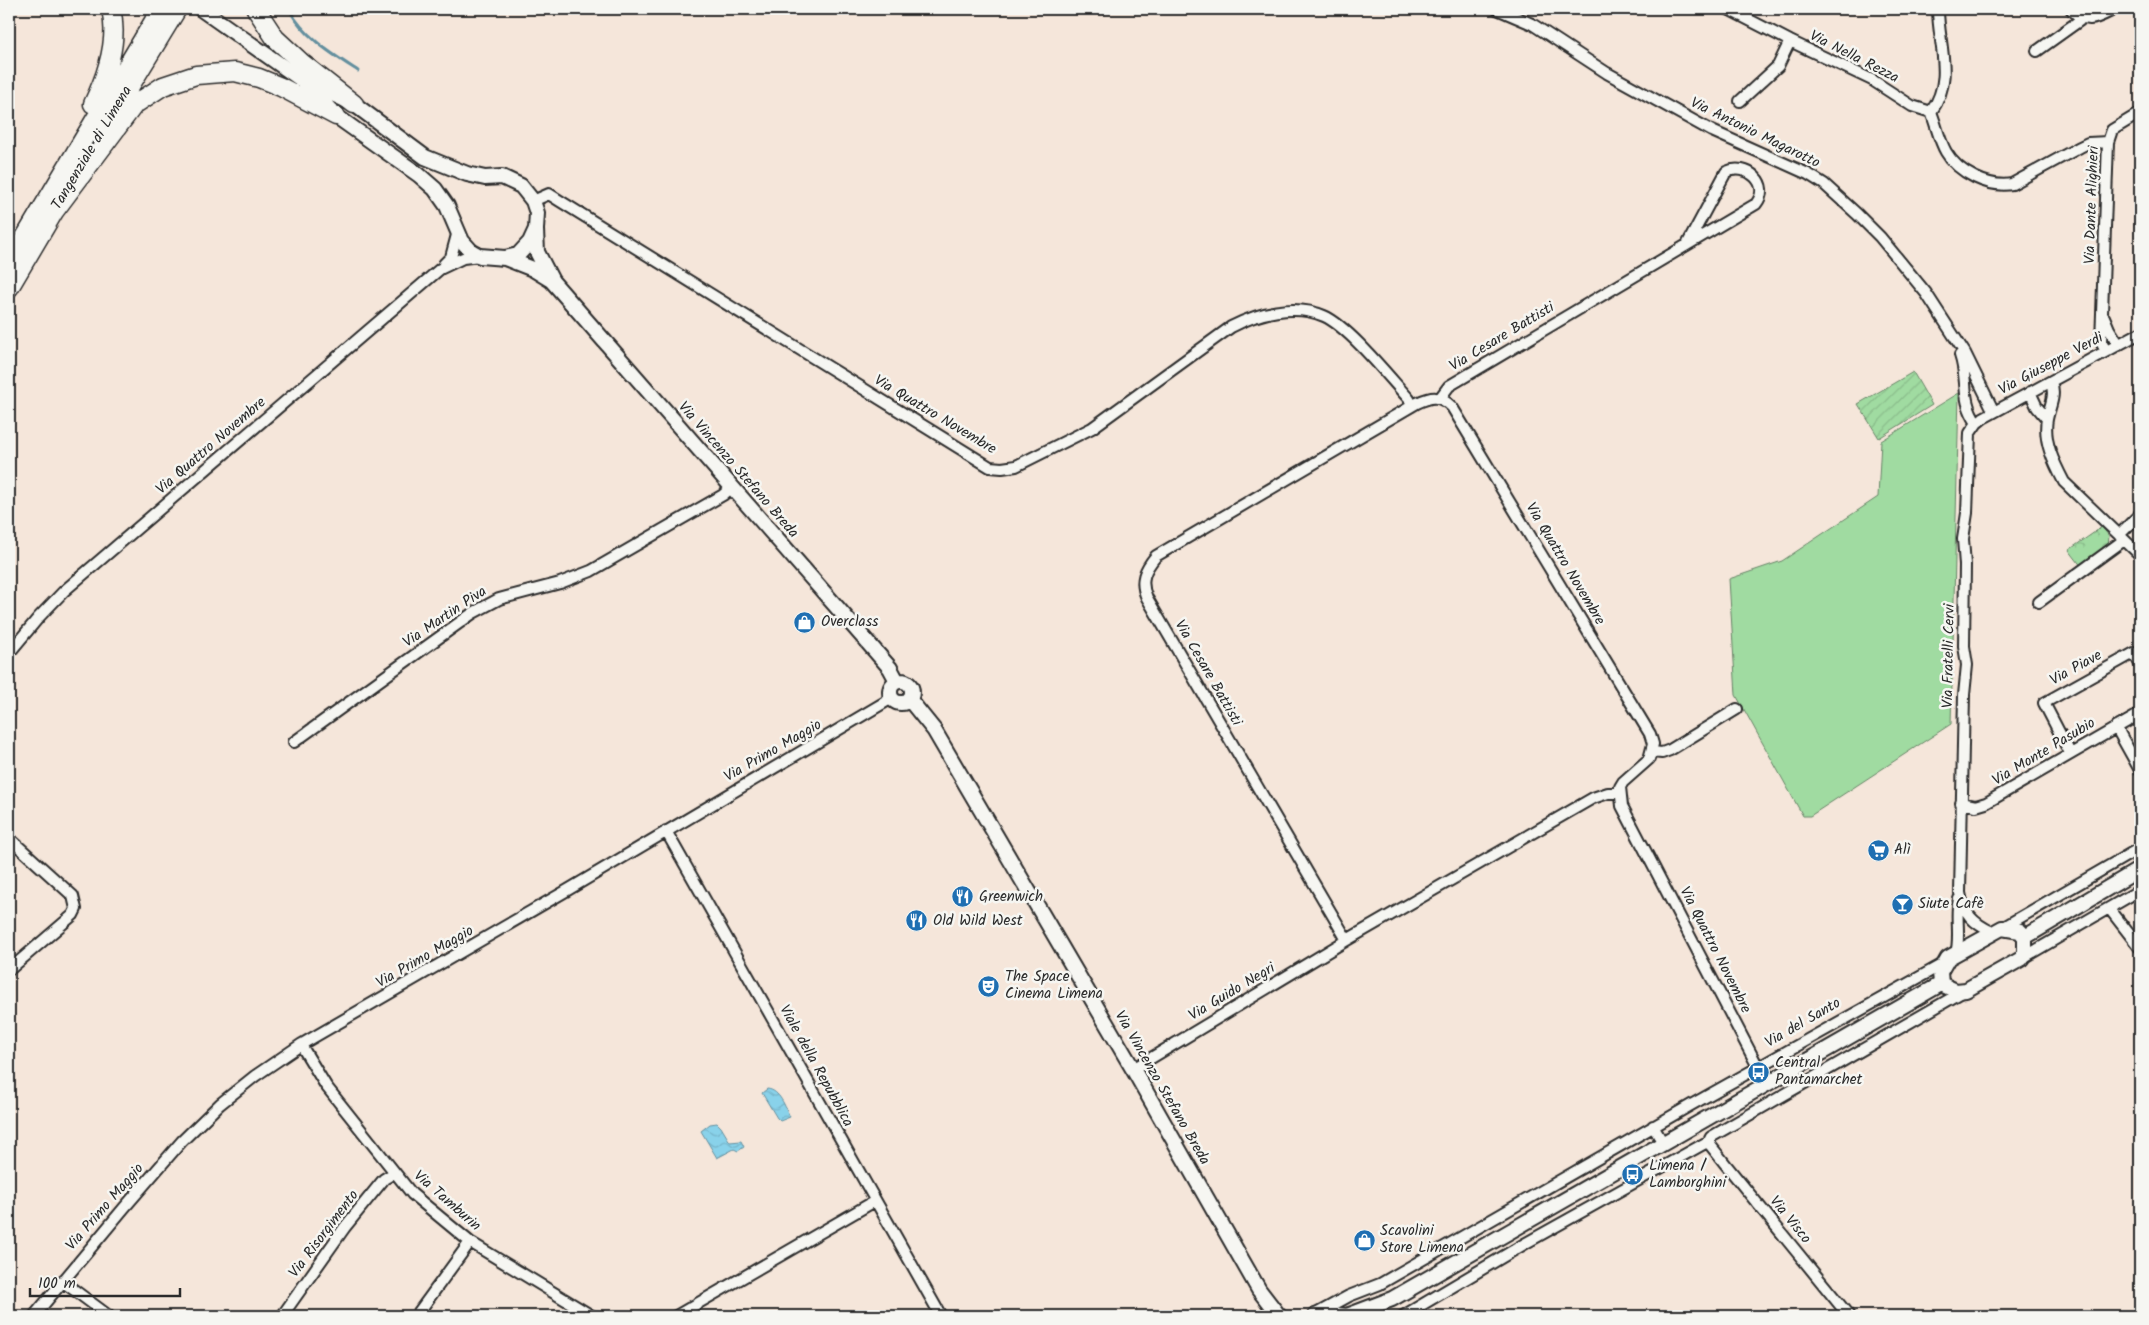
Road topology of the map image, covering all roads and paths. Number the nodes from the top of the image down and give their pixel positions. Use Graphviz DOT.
graph roads {
  1 [pos="111,9"];
  2 [pos="161,9"];
  3 [pos="177,9"];
  4 [pos="201,9"];
  5 [pos="256,9"];
  6 [pos="1497,9"];
  7 [pos="1728,9"];
  8 [pos="1938,9"];
  9 [pos="2071,9"];
  10 [pos="2115,9"];
  11 [pos="2081,18"];
  12 [pos="1790,41"];
  13 [pos="2037,51"];
  14 [pos="302,80"];
  15 [pos="1740,101"];
  16 [pos="354,104"];
  17 [pos="1931,112"];
  18 [pos="2140,113"];
  19 [pos="336,116"];
  20 [pos="2108,142"];
  21 [pos="534,201"];
  22 [pos="53,214"];
  23 [pos="29,229"];
  24 [pos="536,229"];
  25 [pos="458,231"];
  26 [pos="1688,243"];
  27 [pos="480,256"];
  28 [pos="505,258"];
  29 [pos="9,264"];
  30 [pos="440,269"];
  31 [pos="552,281"];
  32 [pos="9,288"];
  33 [pos="2103,314"];
  34 [pos="2140,333"];
  35 [pos="1955,338"];
  36 [pos="2119,345"];
  37 [pos="2106,351"];
  38 [pos="2050,382"];
  39 [pos="2030,392"];
  40 [pos="1440,398"];
  41 [pos="1412,406"];
  42 [pos="1994,412"];
  43 [pos="2047,419"];
  44 [pos="1977,422"];
  45 [pos="732,487"];
  46 [pos="2140,514"];
  47 [pos="2122,538"];
  48 [pos="2140,555"];
  49 [pos="2039,602"];
  50 [pos="9,653"];
  51 [pos="2140,664"];
  52 [pos="898,682"];
  53 [pos="892,698"];
  54 [pos="909,699"];
  55 [pos="1737,709"];
  56 [pos="2140,714"];
  57 [pos="2116,727"];
  58 [pos="294,742"];
  59 [pos="1652,752"];
  60 [pos="2070,753"];
  61 [pos="2140,770"];
  62 [pos="1619,793"];
  63 [pos="1961,803"];
  64 [pos="666,831"];
  65 [pos="9,838"];
  66 [pos="2140,848"];
  67 [pos="2140,869"];
  68 [pos="2140,890"];
  69 [pos="1960,893"];
  70 [pos="2109,908"];
  71 [pos="1997,930"];
  72 [pos="2025,936"];
  73 [pos="1347,940"];
  74 [pos="2140,948"];
  75 [pos="1956,954"];
  76 [pos="2021,959"];
  77 [pos="1943,964"];
  78 [pos="9,970"];
  79 [pos="1941,984"];
  80 [pos="1966,990"];
  81 [pos="1868,1005"];
  82 [pos="1877,1021"];
  83 [pos="301,1045"];
  84 [pos="1758,1067"];
  85 [pos="1133,1069"];
  86 [pos="1653,1126"];
  87 [pos="1709,1141"];
  88 [pos="1663,1143"];
  89 [pos="394,1173"];
  90 [pos="875,1201"];
  91 [pos="470,1242"];
  92 [pos="62,1281"];
  93 [pos="1259,1290"];
  94 [pos="1392,1299"];
  95 [pos="34,1316"];
  96 [pos="108,1316"];
  97 [pos="282,1316"];
  98 [pos="416,1316"];
  99 [pos="592,1316"];
  100 [pos="676,1316"];
  101 [pos="941,1316"];
  102 [pos="1268,1316"];
  103 [pos="1279,1316"];
  104 [pos="1314,1316"];
  105 [pos="1335,1316"];
  106 [pos="1371,1316"];
  107 [pos="1403,1316"];
  108 [pos="1849,1316"];
  1 -- 23 [label="highway"];
  2 -- 23 [label="highway, Tangenziale di Limena"];
  3 -- 22 [label="highway, Tangenziale di Limena"];
  4 -- 14 [label="street"];
  5 -- 16 [label="highway"];
  6 -- 35 [label="street, Via Antonio Magarotto"];
  7 -- 12 [label="street, Via Nella Rezza"];
  8 -- 17 [label="street"];
  9 -- 11 [label="street"];
  10 -- 11 [label="street"];
  11 -- 13 [label="street"];
  12 -- 15 [label="street, Via Nella Rezza"];
  12 -- 17 [label="street, Via Nella Rezza"];
  14 -- 16 [label="street"];
  14 -- 19 [label="street"];
  16 -- 21 [label="street"];
  17 -- 20 [label="street"];
  18 -- 20 [label="street, Via Dante Alighieri"];
  19 -- 22 [label="highway"];
  19 -- 25 [label="street"];
  20 -- 33 [label="street, Via Dante Alighieri"];
  21 -- 24 [label="street, Via Vincenzo Stefano Breda"];
  21 -- 41 [label="street, Via Quattro Novembre"];
  22 -- 32 [label="highway, Tangenziale di Limena"];
  23 -- 29 [label="highway, Tangenziale di Limena"];
  24 -- 28 [label="street"];
  24 -- 31 [label="street, Via Vincenzo Stefano Breda"];
  25 -- 27 [label="street"];
  25 -- 30 [label="street, Via Quattro Novembre"];
  26 -- 26 [label="street, Via Cesare Battisti"];
  26 -- 40 [label="street, Via Cesare Battisti"];
  27 -- 28 [label="street, Via Vincenzo Stefano Breda"];
  27 -- 30 [label="street, Via Quattro Novembre"];
  28 -- 31 [label="street, Via Vincenzo Stefano Breda"];
  30 -- 50 [label="street, Via Quattro Novembre"];
  31 -- 45 [label="street, Via Vincenzo Stefano Breda"];
  33 -- 36 [label="street, Via Dante Alighieri"];
  33 -- 37 [label="street, Via Dante Alighieri"];
  34 -- 36 [label="street, Via Giuseppe Verdi"];
  35 -- 42 [label="street, Via Antonio Magarotto"];
  35 -- 44 [label="street, Via Antonio Magarotto"];
  36 -- 37 [label="street, Via Giuseppe Verdi"];
  37 -- 38 [label="street, Via Giuseppe Verdi"];
  38 -- 39 [label="street, Via Giuseppe Verdi"];
  38 -- 43 [label="street"];
  39 -- 42 [label="street, Via Giuseppe Verdi"];
  39 -- 43 [label="street"];
  40 -- 41 [label="street, Via Cesare Battisti"];
  40 -- 59 [label="street, Via Quattro Novembre"];
  41 -- 73 [label="street, Via Cesare Battisti"];
  42 -- 44 [label="street, Via Giuseppe Verdi"];
  43 -- 47 [label="street"];
  44 -- 63 [label="street, Via Fratelli Cervi"];
  45 -- 52 [label="street, Via Vincenzo Stefano Breda"];
  45 -- 58 [label="street, Via Martin Piva"];
  46 -- 47 [label="street"];
  47 -- 48 [label="street"];
  47 -- 49 [label="street"];
  51 -- 60 [label="street, Via Piave"];
  52 -- 53 [label="street"];
  52 -- 54 [label="street, Via Vincenzo Stefano Breda"];
  53 -- 54 [label="street"];
  53 -- 64 [label="street, Via Primo Maggio"];
  54 -- 85 [label="street, Via Vincenzo Stefano Breda"];
  55 -- 59 [label="street"];
  56 -- 57 [label="street, Via Monte Pasubio"];
  57 -- 60 [label="street, Via Monte Pasubio"];
  57 -- 61 [label="street"];
  59 -- 62 [label="street"];
  60 -- 63 [label="street, Via Monte Pasubio"];
  62 -- 73 [label="street"];
  62 -- 84 [label="street, Via Quattro Novembre"];
  63 -- 69 [label="street, Via Fratelli Cervi"];
  64 -- 83 [label="street, Via Primo Maggio"];
  64 -- 90 [label="street, Viale della Repubblica"];
  65 -- 78 [label="street"];
  66 -- 71 [label="street, Via del Santo"];
  67 -- 72 [label="street"];
  68 -- 70 [label="street"];
  69 -- 71 [label="street, Via Fratelli Cervi"];
  69 -- 75 [label="street, Via Fratelli Cervi"];
  70 -- 74 [label="street"];
  70 -- 76 [label="street"];
  71 -- 72 [label="street"];
  71 -- 75 [label="street, Via del Santo"];
  72 -- 76 [label="street"];
  73 -- 85 [label="street, Via Guido Negri"];
  75 -- 77 [label="street, Via del Santo"];
  76 -- 80 [label="street"];
  77 -- 79 [label="street"];
  77 -- 81 [label="street, Via del Santo"];
  79 -- 80 [label="street"];
  79 -- 82 [label="street"];
  80 -- 87 [label="street"];
  81 -- 82 [label="street"];
  81 -- 84 [label="street, Via del Santo"];
  82 -- 88 [label="street"];
  83 -- 89 [label="street, Via Tamburin"];
  83 -- 92 [label="street, Via Primo Maggio"];
  84 -- 86 [label="street, Via del Santo"];
  85 -- 93 [label="street, Via Vincenzo Stefano Breda"];
  86 -- 88 [label="street"];
  86 -- 104 [label="street, Via del Santo"];
  87 -- 107 [label="street"];
  87 -- 108 [label="street, Via Visco"];
  88 -- 94 [label="street"];
  89 -- 91 [label="street, Via Tamburin"];
  89 -- 97 [label="street, Via Risorgimento"];
  90 -- 100 [label="street"];
  90 -- 101 [label="street, Viale della Repubblica"];
  91 -- 98 [label="street"];
  91 -- 99 [label="street, Via Tamburin"];
  92 -- 95 [label="street, Via Primo Maggio"];
  92 -- 96 [label="street"];
  93 -- 102 [label="street, Via Vincenzo Stefano Breda"];
  93 -- 103 [label="street, Via Vincenzo Stefano Breda"];
  94 -- 105 [label="street"];
  94 -- 106 [label="street"];
  104 -- 105 [label="street"];
}
